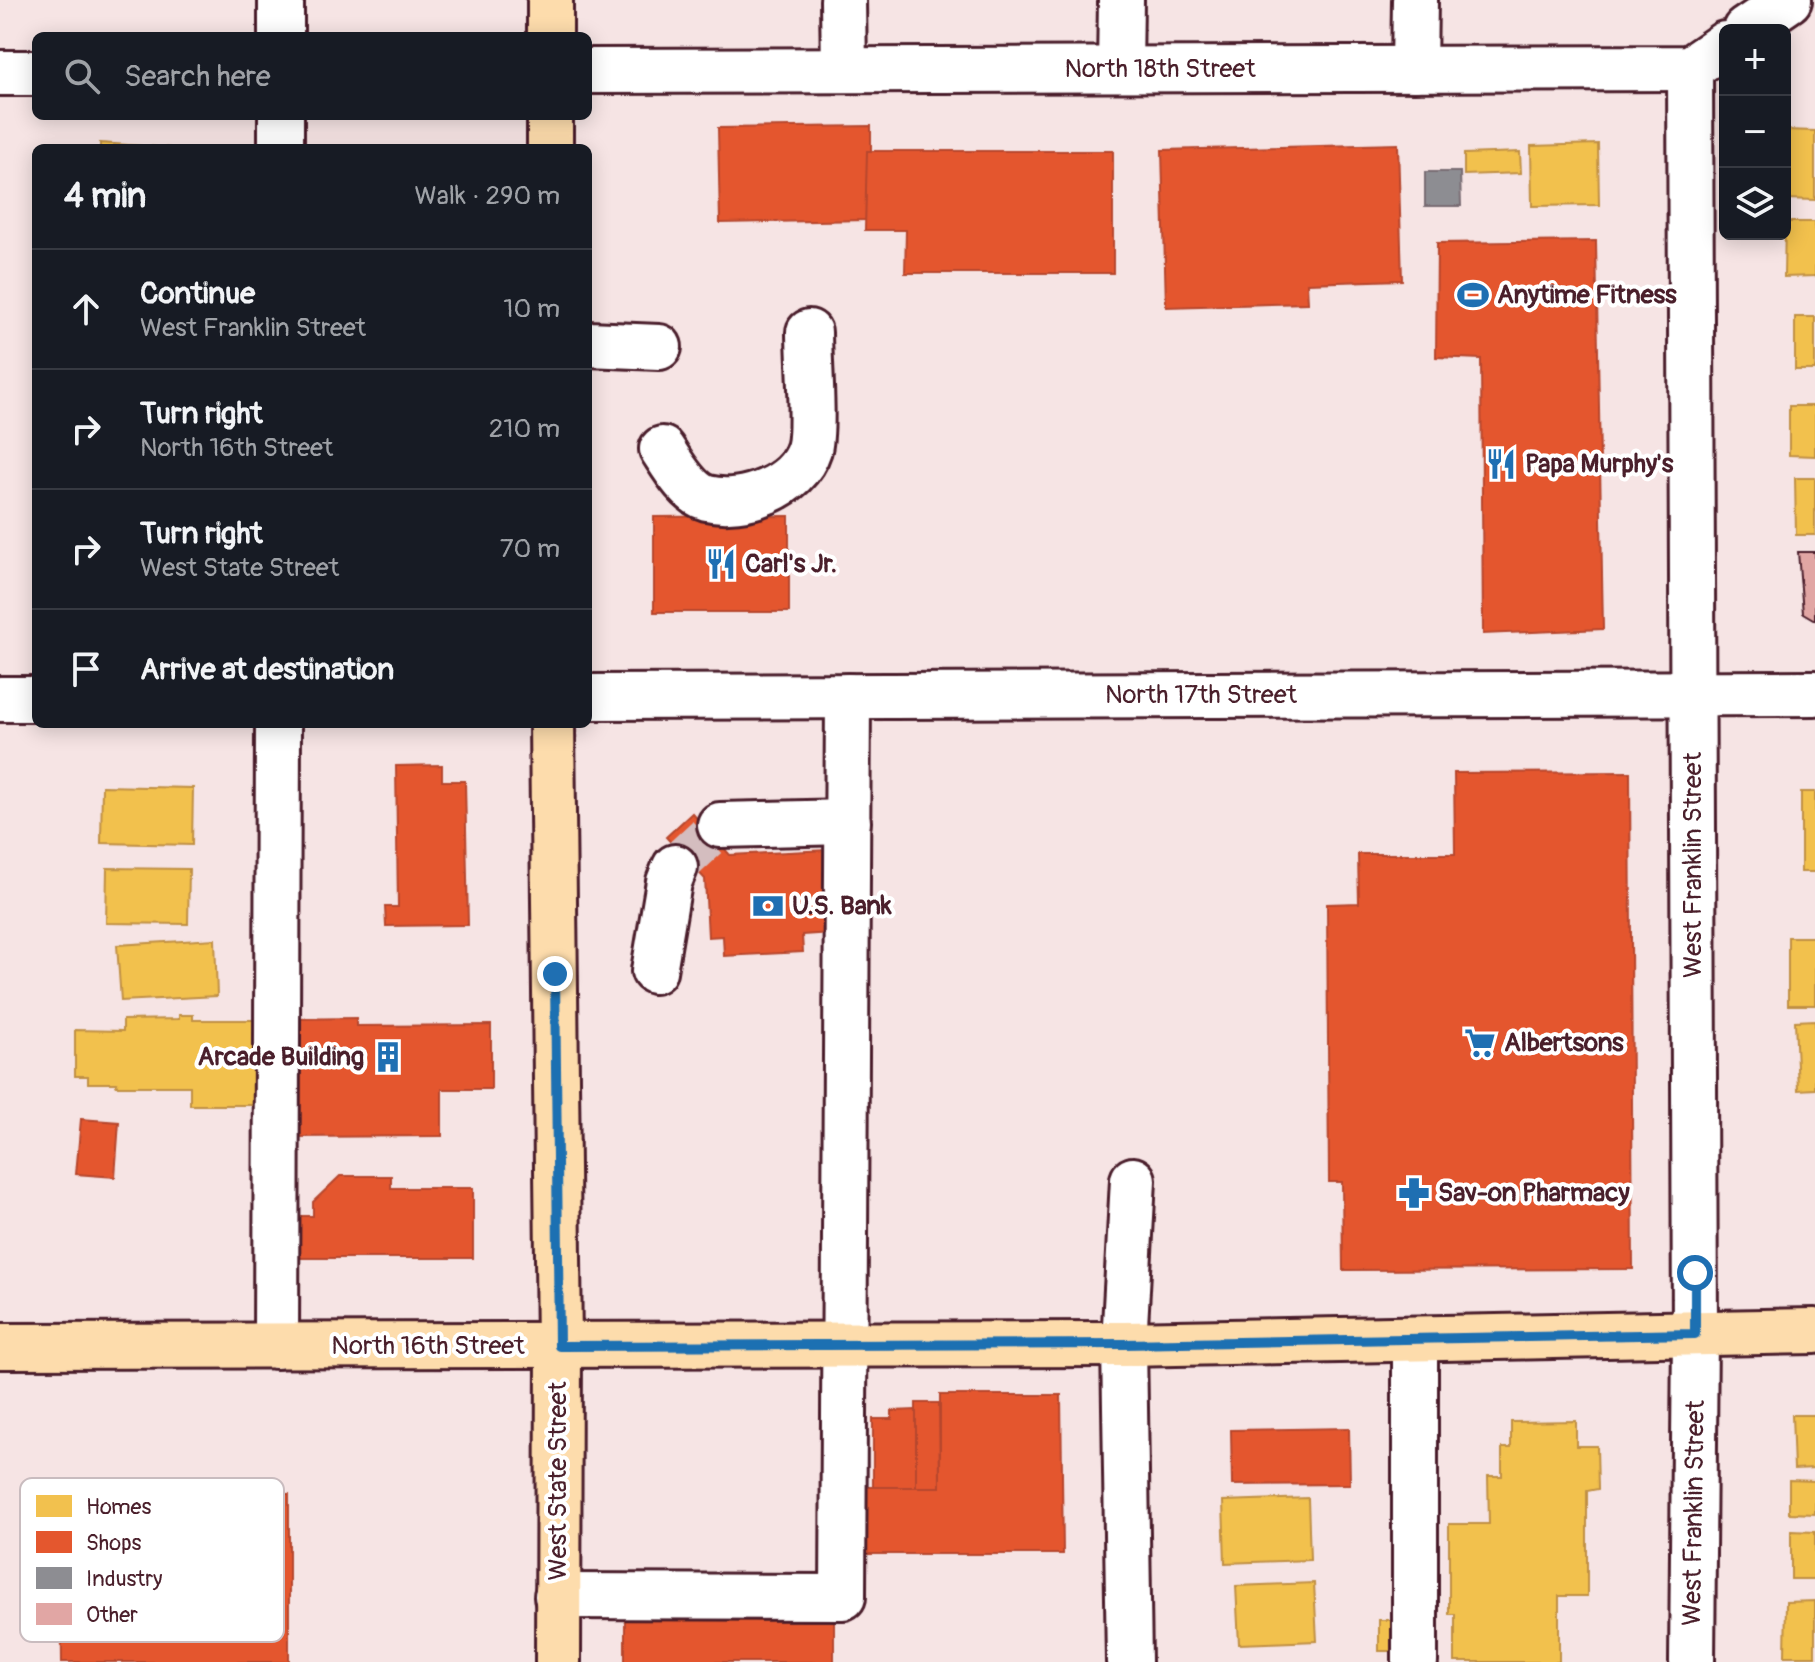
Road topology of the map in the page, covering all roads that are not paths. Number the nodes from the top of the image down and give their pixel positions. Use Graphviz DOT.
graph roads {
  1 [pos="281,0"];
  2 [pos="550,0"];
  3 [pos="843,0"];
  4 [pos="1121,0"];
  5 [pos="1415,0"];
  6 [pos="1789,0"];
  7 [pos="1754,24"];
  8 [pos="281,32"];
  9 [pos="550,32"];
  10 [pos="1719,48"];
  11 [pos="1690,68"];
  12 [pos="1120,69"];
  13 [pos="1414,69"];
  14 [pos="844,70"];
  15 [pos="592,71"];
  16 [pos="0,73"];
  17 [pos="32,73"];
  18 [pos="281,120"];
  19 [pos="550,120"];
  20 [pos="281,144"];
  21 [pos="550,144"];
  22 [pos="809,332"];
  23 [pos="592,344"];
  24 [pos="659,347"];
  25 [pos="662,449"];
  26 [pos="1693,693"];
  27 [pos="1815,693"];
  28 [pos="848,696"];
  29 [pos="592,697"];
  30 [pos="0,699"];
  31 [pos="32,699"];
  32 [pos="278,728"];
  33 [pos="552,728"];
  34 [pos="848,822"];
  35 [pos="720,825"];
  36 [pos="675,867"];
  37 [pos="654,971"];
  38 [pos="1133,1180"];
  39 [pos="1815,1331"];
  40 [pos="1695,1334"];
  41 [pos="1415,1339"];
  42 [pos="845,1344"];
  43 [pos="1124,1344"];
  44 [pos="0,1346"];
  45 [pos="276,1346"];
  46 [pos="559,1346"];
  47 [pos="557,1596"];
  48 [pos="558,1662"];
  49 [pos="1129,1662"];
  50 [pos="1415,1662"];
  51 [pos="1692,1662"];
  1 -- 8 [label="street"];
  2 -- 9 [label="main road"];
  3 -- 14 [label="street"];
  4 -- 12 [label="street"];
  5 -- 13 [label="street"];
  6 -- 7 [label="street"];
  10 -- 11 [label="street"];
  11 -- 13 [label="street, North 18th Street"];
  11 -- 26 [label="street, West Franklin Street"];
  12 -- 13 [label="street, North 18th Street"];
  12 -- 14 [label="street, North 18th Street"];
  14 -- 15 [label="street, North 18th Street"];
  16 -- 17 [label="street"];
  18 -- 20 [label="street"];
  19 -- 21 [label="main road"];
  22 -- 25 [label="street"];
  23 -- 24 [label="street"];
  26 -- 27 [label="street, North 17th Street"];
  26 -- 28 [label="street, North 17th Street"];
  26 -- 40 [label="street, West Franklin Street"];
  28 -- 29 [label="street, North 17th Street"];
  28 -- 34 [label="street"];
  30 -- 31 [label="street"];
  32 -- 45 [label="street"];
  33 -- 46 [label="main road, West State Street"];
  34 -- 35 [label="street"];
  34 -- 42 [label="street"];
  36 -- 37 [label="street"];
  38 -- 43 [label="street"];
  39 -- 40 [label="main road, North 16th Street"];
  40 -- 41 [label="main road, North 16th Street"];
  40 -- 51 [label="street, West Franklin Street"];
  41 -- 43 [label="main road, North 16th Street"];
  41 -- 50 [label="street"];
  42 -- 43 [label="main road, North 16th Street"];
  42 -- 46 [label="main road, North 16th Street"];
  42 -- 47 [label="street"];
  43 -- 49 [label="street"];
  44 -- 45 [label="main road, North 16th Street"];
  45 -- 46 [label="main road, North 16th Street"];
  46 -- 47 [label="main road, West State Street"];
  47 -- 48 [label="main road, West State Street"];
}
